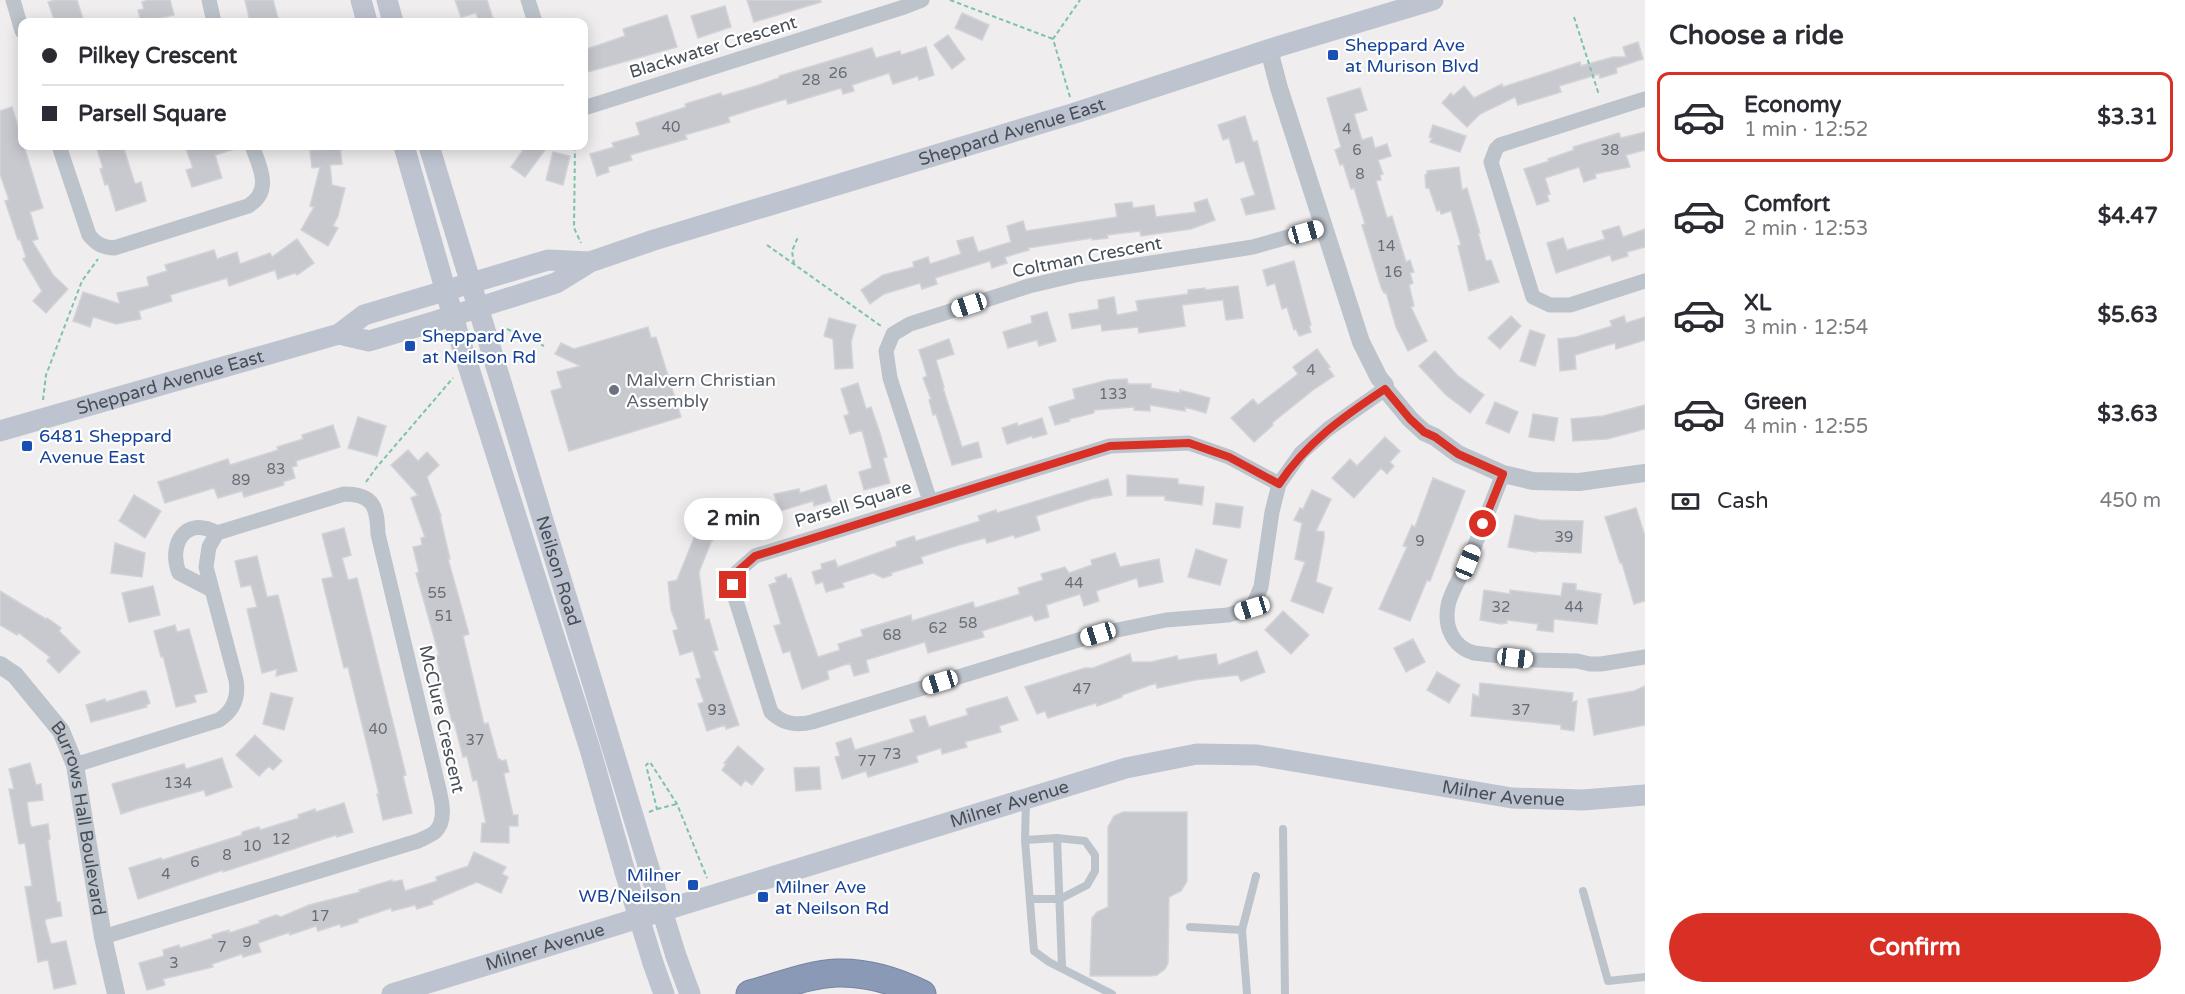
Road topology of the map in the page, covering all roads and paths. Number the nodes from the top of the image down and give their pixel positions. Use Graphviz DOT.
graph roads {
  1 [pos="13,0"];
  2 [pos="209,0"];
  3 [pos="361,0"];
  4 [pos="387,0"];
  5 [pos="528,0"];
  6 [pos="922,0"];
  7 [pos="950,0"];
  8 [pos="1080,0"];
  9 [pos="1433,0"];
  10 [pos="1574,17"];
  11 [pos="18,18"];
  12 [pos="213,18"];
  13 [pos="366,18"];
  14 [pos="392,18"];
  15 [pos="534,18"];
  16 [pos="1053,39"];
  17 [pos="1269,50"];
  18 [pos="1599,95"];
  19 [pos="1645,99"];
  20 [pos="588,107"];
  21 [pos="1076,113"];
  22 [pos="60,150"];
  23 [pos="254,150"];
  24 [pos="405,150"];
  25 [pos="430,150"];
  26 [pos="575,150"];
  27 [pos="1323,227"];
  28 [pos="798,237"];
  29 [pos="767,245"];
  30 [pos="106,248"];
  31 [pos="590,262"];
  32 [pos="794,264"];
  33 [pos="1645,281"];
  34 [pos="471,283"];
  35 [pos="445,290"];
  36 [pos="479,307"];
  37 [pos="453,315"];
  38 [pos="881,326"];
  39 [pos="507,329"];
  40 [pos="339,334"];
  41 [pos="544,346"];
  42 [pos="471,372"];
  43 [pos="1385,389"];
  44 [pos="40,421"];
  45 [pos="0,431"];
  46 [pos="1645,473"];
  47 [pos="1503,474"];
  48 [pos="1279,484"];
  49 [pos="358,495"];
  50 [pos="930,501"];
  51 [pos="539,504"];
  52 [pos="514,511"];
  53 [pos="217,533"];
  54 [pos="212,590"];
  55 [pos="1645,657"];
  56 [pos="0,665"];
  57 [pos="75,765"];
  58 [pos="1645,795"];
  59 [pos="1026,799"];
  60 [pos="677,804"];
  61 [pos="657,809"];
  62 [pos="632,818"];
  63 [pos="1283,829"];
  64 [pos="1057,838"];
  65 [pos="1025,840"];
  66 [pos="1256,876"];
  67 [pos="1582,891"];
  68 [pos="714,894"];
  69 [pos="1030,899"];
  70 [pos="1060,899"];
  71 [pos="1190,927"];
  72 [pos="1242,930"];
  73 [pos="103,937"];
  74 [pos="1062,967"];
  75 [pos="1645,977"];
  76 [pos="429,989"];
  77 [pos="116,994"];
  78 [pos="392,994"];
  79 [pos="664,994"];
  80 [pos="690,994"];
  81 [pos="750,994"];
  82 [pos="922,994"];
  83 [pos="1112,994"];
  84 [pos="1247,994"];
  85 [pos="1285,994"];
  1 -- 11 [label="street"];
  2 -- 12 [label="street"];
  3 -- 13 [label="main road"];
  4 -- 14 [label="main road"];
  5 -- 15 [label="street"];
  6 -- 20 [label="street, Blackwater Crescent"];
  7 -- 16 [label="path"];
  8 -- 16 [label="path"];
  9 -- 17 [label="main road, Sheppard Avenue East"];
  10 -- 18 [label="path"];
  16 -- 21 [label="path"];
  17 -- 21 [label="main road, Sheppard Avenue East"];
  17 -- 27 [label="street"];
  19 -- 33 [label="street"];
  21 -- 31 [label="main road, Sheppard Avenue East"];
  22 -- 30 [label="street"];
  23 -- 30 [label="street"];
  24 -- 35 [label="main road, Neilson Road"];
  25 -- 34 [label="main road, Neilson Road"];
  26 -- 31 [label="path"];
  27 -- 43 [label="street"];
  27 -- 50 [label="street, Coltman Crescent"];
  28 -- 32 [label="path"];
  29 -- 32 [label="path"];
  30 -- 44 [label="path"];
  31 -- 34 [label="main road, Sheppard Avenue East"];
  31 -- 36 [label="main road, Sheppard Avenue East"];
  32 -- 38 [label="path"];
  34 -- 35 [label="main road, Sheppard Avenue East"];
  34 -- 36 [label="main road, Neilson Road"];
  35 -- 37 [label="main road, Neilson Road"];
  35 -- 40 [label="main road, Sheppard Avenue East"];
  36 -- 37 [label="main road, Sheppard Avenue East"];
  36 -- 51 [label="main road, Neilson Road"];
  37 -- 40 [label="main road, Sheppard Avenue East"];
  37 -- 42 [label="main road, Neilson Road"];
  39 -- 41 [label="path"];
  40 -- 44 [label="main road, Sheppard Avenue East"];
  42 -- 49 [label="path"];
  42 -- 52 [label="main road, Neilson Road"];
  43 -- 47 [label="street"];
  43 -- 48 [label="street, Parsell Square"];
  44 -- 45 [label="main road, Sheppard Avenue East"];
  46 -- 47 [label="street"];
  47 -- 55 [label="street"];
  48 -- 50 [label="street, Parsell Square"];
  48 -- 50 [label="street, Parsell Square"];
  49 -- 53 [label="street"];
  49 -- 73 [label="street, McClure Crescent"];
  51 -- 52 [label="main road"];
  51 -- 62 [label="main road, Neilson Road"];
  52 -- 79 [label="main road, Neilson Road, bridge"];
  53 -- 54 [label="street"];
  53 -- 54 [label="street"];
  54 -- 57 [label="street"];
  56 -- 57 [label="street, Burrows Hall Boulevard"];
  57 -- 73 [label="street, Burrows Hall Boulevard"];
  58 -- 59 [label="main road, Milner Avenue"];
  59 -- 65 [label="lane"];
  59 -- 68 [label="main road, Milner Avenue"];
  60 -- 61 [label="path"];
  60 -- 61 [label="path"];
  60 -- 68 [label="path"];
  61 -- 62 [label="path"];
  62 -- 80 [label="main road, Neilson Road, bridge"];
  63 -- 85 [label="lane"];
  64 -- 65 [label="lane"];
  64 -- 70 [label="lane"];
  64 -- 70 [label="lane"];
  65 -- 69 [label="lane"];
  66 -- 72 [label="lane"];
  67 -- 75 [label="lane"];
  68 -- 76 [label="main road, Milner Avenue"];
  69 -- 70 [label="lane"];
  69 -- 74 [label="lane"];
  70 -- 74 [label="lane"];
  71 -- 72 [label="lane"];
  72 -- 84 [label="lane"];
  73 -- 77 [label="street, Burrows Hall Boulevard"];
  74 -- 83 [label="lane"];
  76 -- 78 [label="main road, Milner Avenue"];
  81 -- 82 [label="highway"];
}
